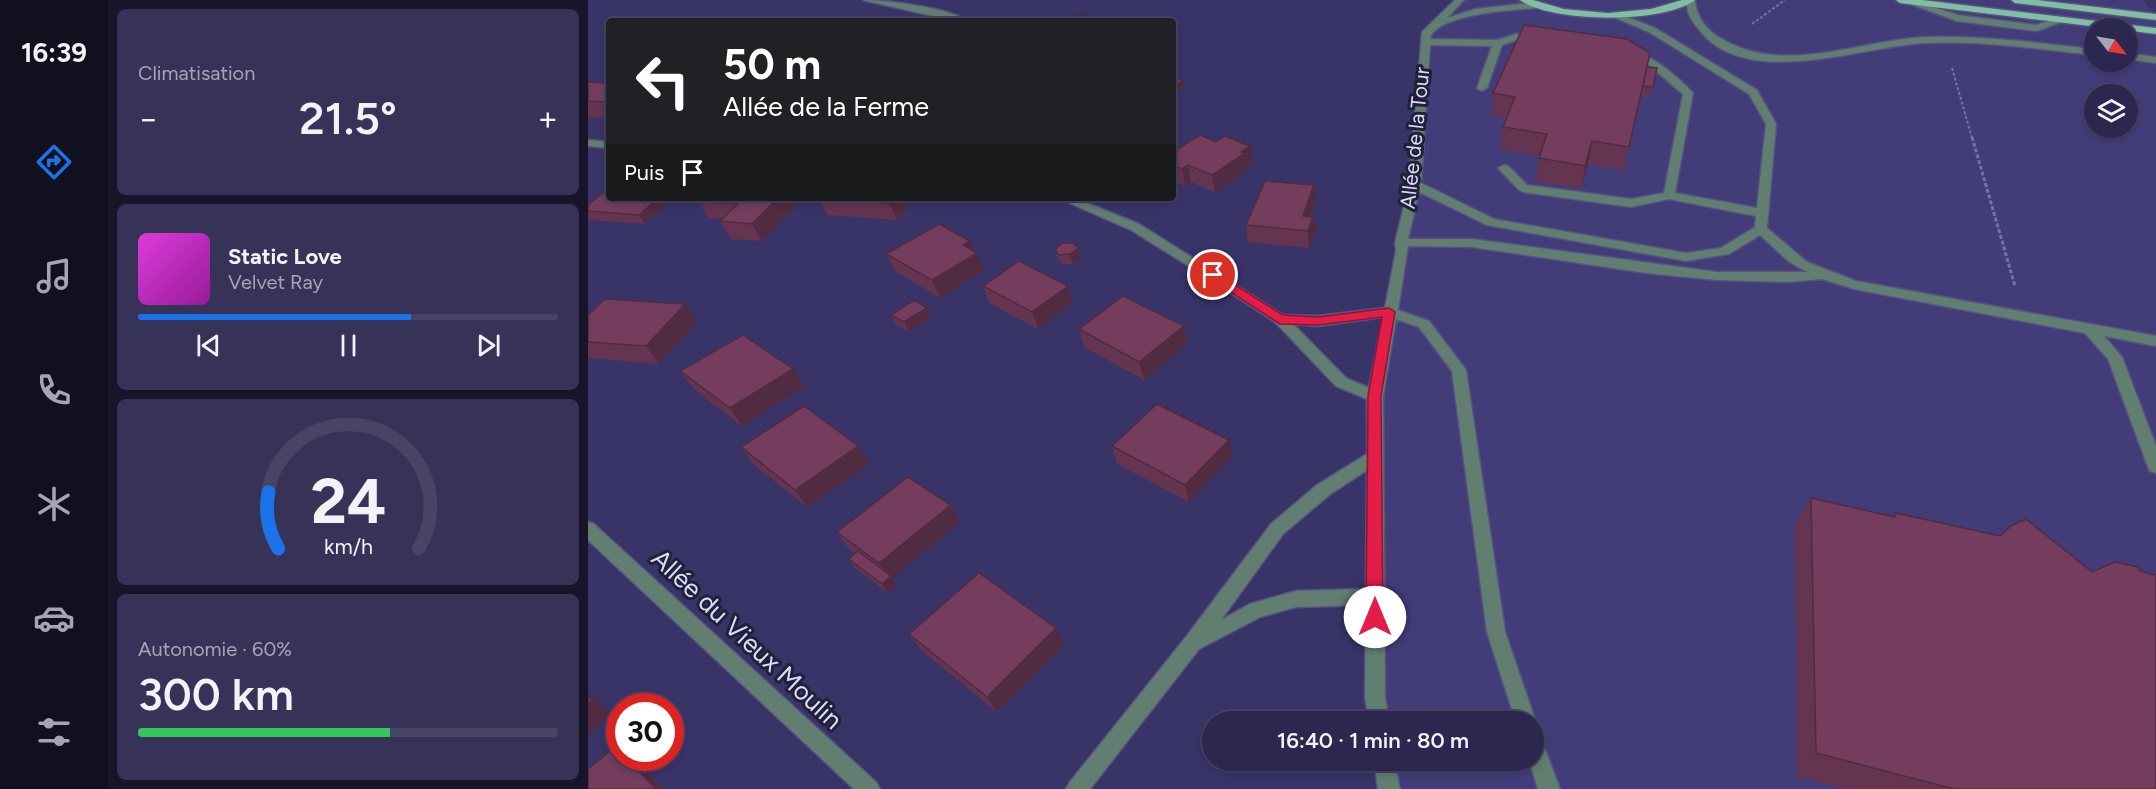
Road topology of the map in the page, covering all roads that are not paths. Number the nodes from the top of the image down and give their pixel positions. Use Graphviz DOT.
graph roads {
  1 [pos="867,0"];
  2 [pos="1460,0"];
  3 [pos="1524,0"];
  4 [pos="1691,0"];
  5 [pos="1903,0"];
  6 [pos="2015,0"];
  7 [pos="2027,1"];
  8 [pos="1536,5"];
  9 [pos="1614,15"];
  10 [pos="2156,17"];
  11 [pos="956,18"];
  12 [pos="2062,20"];
  13 [pos="1436,24"];
  14 [pos="2156,31"];
  15 [pos="1425,42"];
  16 [pos="1551,42"];
  17 [pos="1498,43"];
  18 [pos="2084,51"];
  19 [pos="1622,54"];
  20 [pos="2138,58"];
  21 [pos="2156,60"];
  22 [pos="1482,88"];
  23 [pos="588,143"];
  24 [pos="606,145"];
  25 [pos="1504,168"];
  26 [pos="1415,186"];
  27 [pos="1670,195"];
  28 [pos="1071,201"];
  29 [pos="1762,213"];
  30 [pos="1761,228"];
  31 [pos="1401,243"];
  32 [pos="1821,275"];
  33 [pos="1389,312"];
  34 [pos="1280,320"];
  35 [pos="2090,329"];
  36 [pos="2156,341"];
  37 [pos="1375,396"];
  38 [pos="1374,457"];
  39 [pos="2156,467"];
  40 [pos="588,529"];
  41 [pos="1375,597"];
  42 [pos="1193,643"];
  43 [pos="1377,711"];
  44 [pos="1522,711"];
  45 [pos="1386,771"];
  46 [pos="1543,771"];
  47 [pos="869,789"];
  48 [pos="1077,789"];
  49 [pos="1389,789"];
  50 [pos="1549,789"];
  1 -- 11 [label="street"];
  2 -- 13 [label="street, Allée de la Tour"];
  3 -- 8 [label="main road"];
  4 -- 9 [label="main road"];
  4 -- 18 [label="street"];
  5 -- 12 [label="street"];
  6 -- 7 [label="main road"];
  7 -- 10 [label="main road"];
  8 -- 9 [label="main road"];
  8 -- 13 [label="street"];
  9 -- 29 [label="street"];
  12 -- 14 [label="main road"];
  13 -- 15 [label="street, Allée de la Tour"];
  15 -- 17 [label="street"];
  15 -- 26 [label="street, Allée de la Tour"];
  16 -- 17 [label="street"];
  17 -- 22 [label="street"];
  19 -- 27 [label="street"];
  20 -- 21 [label="street"];
  23 -- 24 [label="street"];
  25 -- 27 [label="street"];
  26 -- 30 [label="street"];
  26 -- 31 [label="street, Allée de la Tour"];
  27 -- 29 [label="street"];
  28 -- 34 [label="street"];
  29 -- 30 [label="street"];
  30 -- 32 [label="street"];
  31 -- 32 [label="street"];
  31 -- 33 [label="street, Allée de la Tour"];
  32 -- 35 [label="street"];
  33 -- 34 [label="street"];
  33 -- 37 [label="street, Allée de la Tour"];
  33 -- 44 [label="street"];
  34 -- 37 [label="street"];
  35 -- 36 [label="street"];
  35 -- 39 [label="street"];
  37 -- 38 [label="street, Allée de la Tour"];
  38 -- 41 [label="street, Allée de la Tour"];
  38 -- 42 [label="street"];
  40 -- 47 [label="street, Allée du Vieux Moulin"];
  41 -- 42 [label="street"];
  41 -- 43 [label="street, Allée de la Tour"];
  42 -- 48 [label="street"];
  45 -- 49 [label="street"];
  46 -- 50 [label="street"];
}
